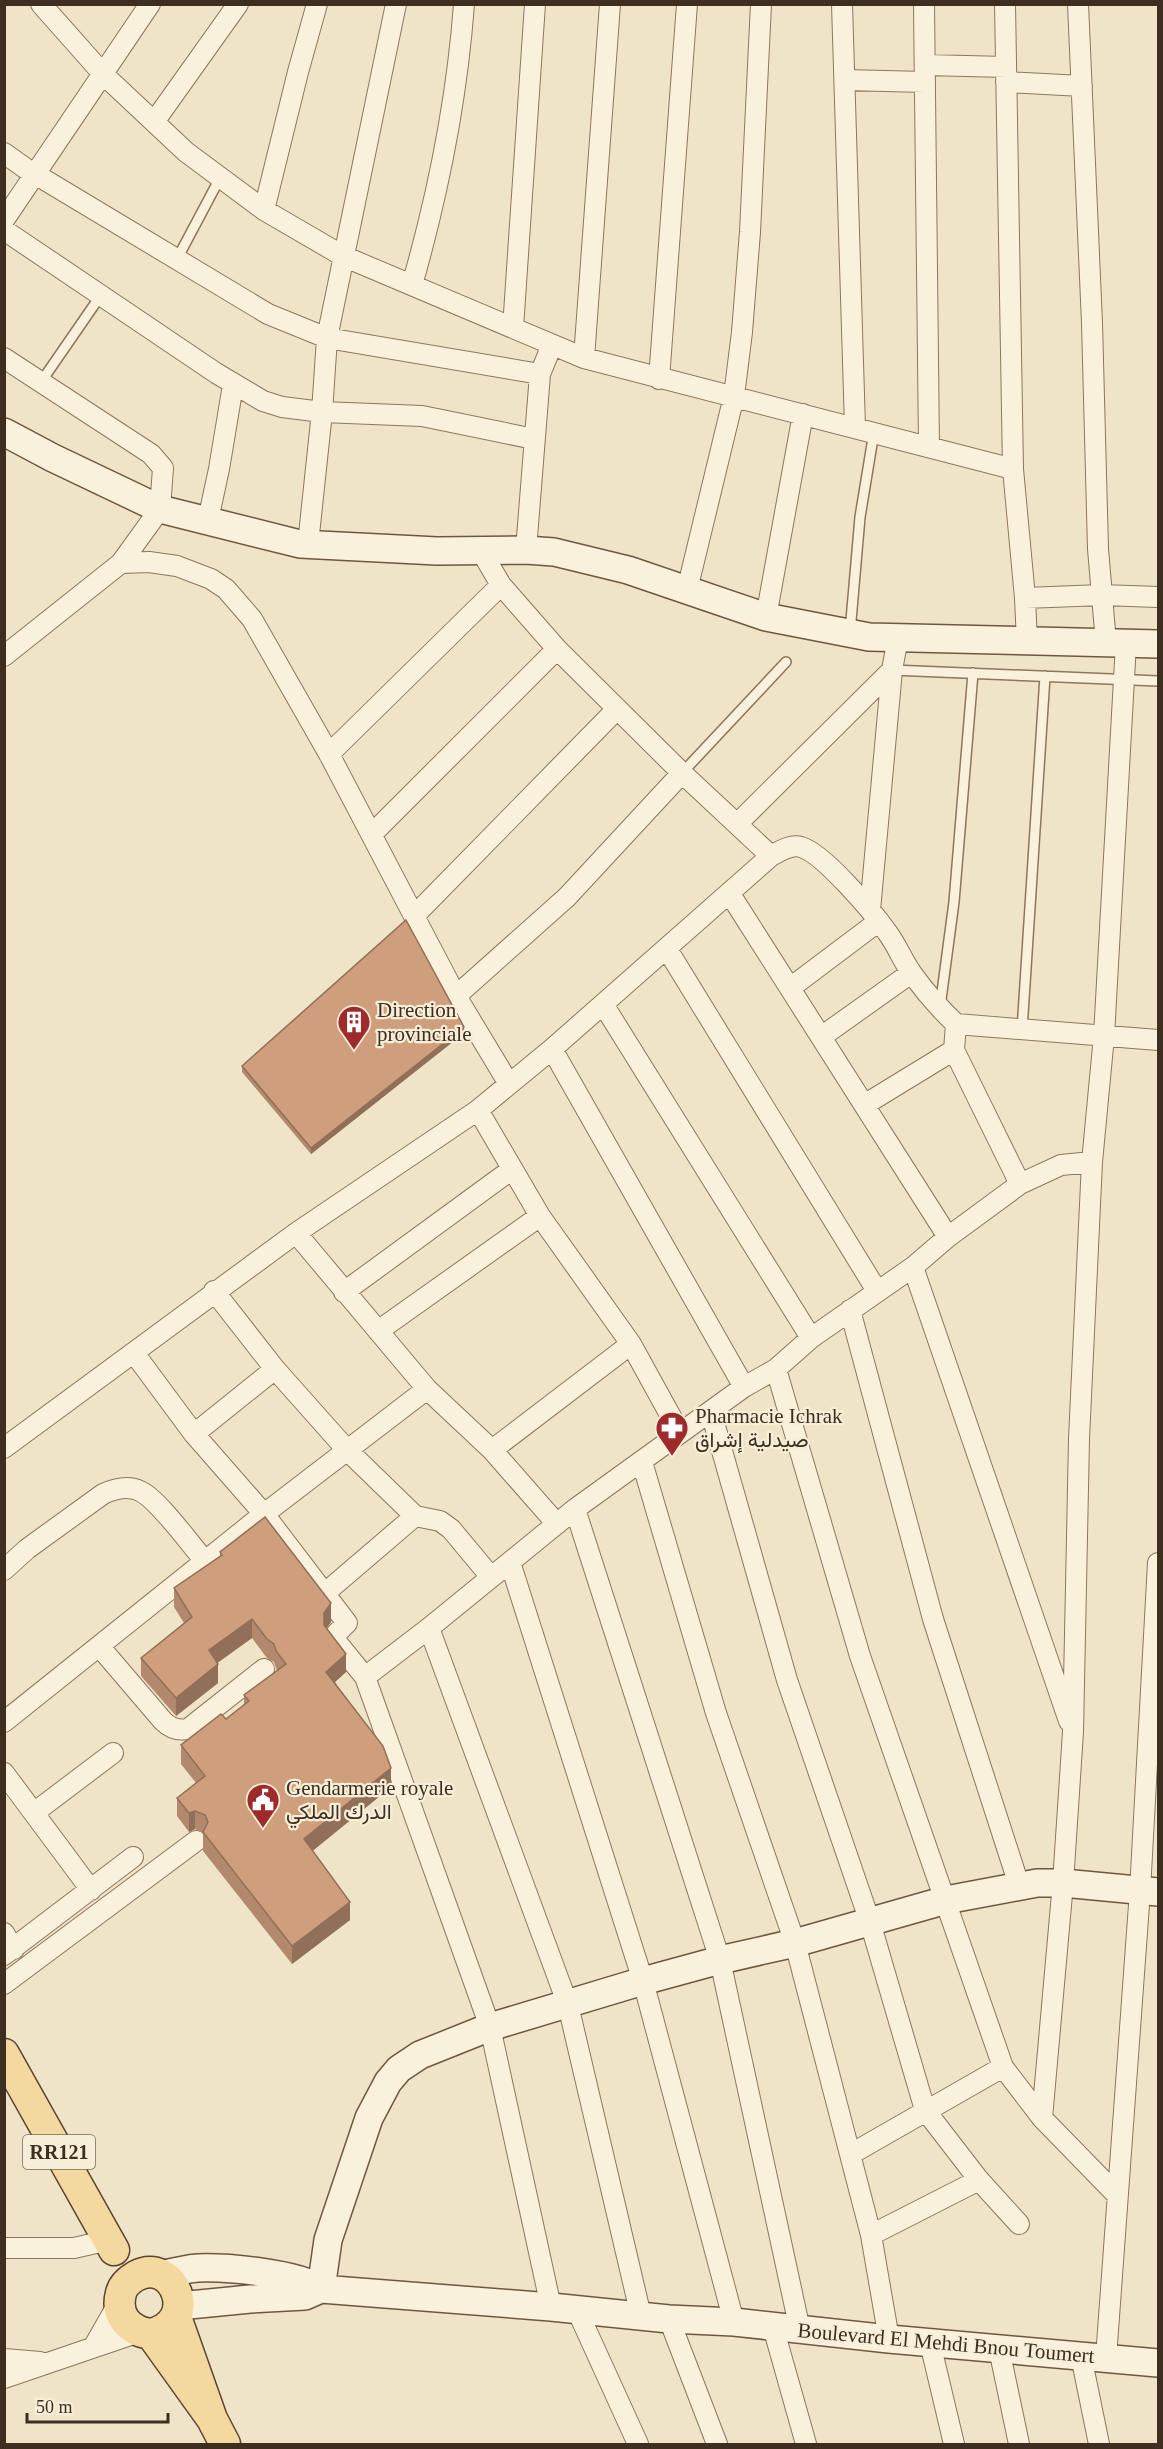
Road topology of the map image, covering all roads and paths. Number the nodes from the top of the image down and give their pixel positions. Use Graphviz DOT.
graph roads {
  1 [pos="150,4"];
  2 [pos="238,4"];
  3 [pos="317,4"];
  4 [pos="396,4"];
  5 [pos="464,4"];
  6 [pos="535,4"];
  7 [pos="610,4"];
  8 [pos="687,4"];
  9 [pos="761,4"];
  10 [pos="842,4"];
  11 [pos="924,4"];
  12 [pos="1005,4"];
  13 [pos="1078,4"];
  14 [pos="48,8"];
  15 [pos="925,74"];
  16 [pos="104,75"];
  17 [pos="1006,75"];
  18 [pos="845,80"];
  19 [pos="1082,86"];
  20 [pos="154,122"];
  21 [pos="4,153"];
  22 [pos="37,174"];
  23 [pos="220,178"];
  24 [pos="264,210"];
  25 [pos="4,220"];
  26 [pos="4,230"];
  27 [pos="343,256"];
  28 [pos="177,259"];
  29 [pos="411,285"];
  30 [pos="101,296"];
  31 [pos="513,328"];
  32 [pos="327,338"];
  33 [pos="552,345"];
  34 [pos="4,358"];
  35 [pos="584,358"];
  36 [pos="540,374"];
  37 [pos="659,379"];
  38 [pos="41,382"];
  39 [pos="233,385"];
  40 [pos="734,396"];
  41 [pos="322,412"];
  42 [pos="803,414"];
  43 [pos="864,429"];
  44 [pos="4,432"];
  45 [pos="534,439"];
  46 [pos="929,447"];
  47 [pos="1013,469"];
  48 [pos="160,508"];
  49 [pos="208,520"];
  50 [pos="308,543"];
  51 [pos="526,550"];
  52 [pos="481,551"];
  53 [pos="121,563"];
  54 [pos="501,585"];
  55 [pos="687,590"];
  56 [pos="1102,595"];
  57 [pos="1158,597"];
  58 [pos="1025,598"];
  59 [pos="766,617"];
  60 [pos="850,634"];
  61 [pos="898,638"];
  62 [pos="1027,642"];
  63 [pos="1116,643"];
  64 [pos="1158,644"];
  65 [pos="557,649"];
  66 [pos="4,656"];
  67 [pos="786,662"];
  68 [pos="892,670"];
  69 [pos="973,673"];
  70 [pos="1045,676"];
  71 [pos="1125,679"];
  72 [pos="1158,681"];
  73 [pos="617,709"];
  74 [pos="329,754"];
  75 [pos="682,774"];
  76 [pos="736,824"];
  77 [pos="372,834"];
  78 [pos="771,856"];
  79 [pos="730,894"];
  80 [pos="414,916"];
  81 [pos="874,916"];
  82 [pos="667,949"];
  83 [pos="911,973"];
  84 [pos="790,988"];
  85 [pos="456,996"];
  86 [pos="603,1004"];
  87 [pos="940,1009"];
  88 [pos="956,1024"];
  89 [pos="1022,1030"];
  90 [pos="1104,1036"];
  91 [pos="821,1037"];
  92 [pos="1158,1040"];
  93 [pos="552,1049"];
  94 [pos="954,1050"];
  95 [pos="509,1084"];
  96 [pos="864,1105"];
  97 [pos="478,1110"];
  98 [pos="1092,1162"];
  99 [pos="511,1170"];
  100 [pos="1020,1184"];
  101 [pos="540,1216"];
  102 [pos="296,1233"];
  103 [pos="948,1237"];
  104 [pos="913,1267"];
  105 [pos="214,1291"];
  106 [pos="877,1291"];
  107 [pos="344,1292"];
  108 [pos="850,1310"];
  109 [pos="378,1331"];
  110 [pos="811,1338"];
  111 [pos="631,1344"];
  112 [pos="134,1353"];
  113 [pos="275,1369"];
  114 [pos="777,1369"];
  115 [pos="744,1387"];
  116 [pos="427,1389"];
  117 [pos="711,1412"];
  118 [pos="680,1433"];
  119 [pos="194,1434"];
  120 [pos="4,1448"];
  121 [pos="347,1450"];
  122 [pos="492,1450"];
  123 [pos="642,1462"];
  124 [pos="575,1509"];
  125 [pos="264,1514"];
  126 [pos="415,1515"];
  127 [pos="557,1524"];
  128 [pos="205,1561"];
  129 [pos="510,1562"];
  130 [pos="1158,1563"];
  131 [pos="4,1570"];
  132 [pos="491,1577"];
  133 [pos="325,1593"];
  134 [pos="429,1628"];
  135 [pos="99,1646"];
  136 [pos="264,1669"];
  137 [pos="365,1677"];
  138 [pos="4,1722"];
  139 [pos="1073,1732"];
  140 [pos="113,1753"];
  141 [pos="4,1773"];
  142 [pos="35,1812"];
  143 [pos="196,1841"];
  144 [pos="134,1857"];
  145 [pos="1063,1883"];
  146 [pos="1019,1885"];
  147 [pos="91,1890"];
  148 [pos="1149,1891"];
  149 [pos="946,1900"];
  150 [pos="870,1922"];
  151 [pos="795,1943"];
  152 [pos="8,1946"];
  153 [pos="720,1960"];
  154 [pos="643,1981"];
  155 [pos="4,1984"];
  156 [pos="568,2005"];
  157 [pos="490,2027"];
  158 [pos="4,2054"];
  159 [pos="1003,2067"];
  160 [pos="925,2110"];
  161 [pos="1042,2118"];
  162 [pos="851,2154"];
  163 [pos="979,2180"];
  164 [pos="1117,2195"];
  165 [pos="1019,2224"];
  166 [pos="871,2235"];
  167 [pos="111,2245"];
  168 [pos="4,2248"];
  169 [pos="156,2274"];
  170 [pos="321,2289"];
  171 [pos="120,2296"];
  172 [pos="551,2307"];
  173 [pos="577,2310"];
  174 [pos="178,2312"];
  175 [pos="641,2316"];
  176 [pos="669,2319"];
  177 [pos="734,2322"];
  178 [pos="773,2327"];
  179 [pos="800,2330"];
  180 [pos="145,2333"];
  181 [pos="889,2339"];
  182 [pos="930,2343"];
  183 [pos="94,2346"];
  184 [pos="999,2349"];
  185 [pos="1094,2357"];
  186 [pos="4,2359"];
  187 [pos="49,2363"];
  188 [pos="1158,2363"];
  189 [pos="4,2378"];
  190 [pos="218,2432"];
  191 [pos="638,2445"];
  192 [pos="717,2445"];
  193 [pos="806,2445"];
  194 [pos="954,2445"];
  195 [pos="1019,2445"];
  196 [pos="1099,2445"];
  1 -- 16 [label="street"];
  2 -- 20 [label="street"];
  3 -- 24 [label="street"];
  4 -- 27 [label="street"];
  5 -- 29 [label="street"];
  6 -- 31 [label="street"];
  7 -- 35 [label="street"];
  8 -- 37 [label="street"];
  9 -- 40 [label="street"];
  10 -- 18 [label="street"];
  11 -- 15 [label="street"];
  12 -- 17 [label="street"];
  13 -- 19 [label="street"];
  14 -- 16 [label="street"];
  15 -- 17 [label="street"];
  15 -- 18 [label="street"];
  15 -- 46 [label="street"];
  16 -- 20 [label="street"];
  16 -- 22 [label="street"];
  17 -- 19 [label="street"];
  17 -- 47 [label="street"];
  18 -- 43 [label="street"];
  19 -- 56 [label="street"];
  20 -- 23 [label="street"];
  21 -- 22 [label="street"];
  22 -- 25 [label="street"];
  22 -- 28 [label="street"];
  23 -- 24 [label="street"];
  23 -- 28 [label="lane"];
  24 -- 27 [label="street"];
  26 -- 30 [label="street"];
  27 -- 29 [label="street"];
  27 -- 32 [label="street"];
  28 -- 32 [label="street"];
  29 -- 31 [label="street"];
  30 -- 38 [label="lane"];
  30 -- 39 [label="street"];
  31 -- 33 [label="street"];
  32 -- 36 [label="street"];
  32 -- 41 [label="street"];
  33 -- 35 [label="street"];
  33 -- 36 [label="street"];
  34 -- 38 [label="street"];
  35 -- 37 [label="street"];
  36 -- 45 [label="street"];
  37 -- 40 [label="street"];
  38 -- 48 [label="street"];
  39 -- 41 [label="street"];
  39 -- 49 [label="street"];
  40 -- 42 [label="street"];
  40 -- 55 [label="street"];
  41 -- 45 [label="street"];
  41 -- 50 [label="street"];
  42 -- 43 [label="street"];
  42 -- 59 [label="street"];
  43 -- 46 [label="street"];
  43 -- 60 [label="lane"];
  44 -- 48 [label="street"];
  45 -- 51 [label="street"];
  46 -- 47 [label="street"];
  47 -- 58 [label="street"];
  48 -- 49 [label="street"];
  48 -- 53 [label="street"];
  49 -- 50 [label="street"];
  50 -- 52 [label="street"];
  51 -- 52 [label="street"];
  51 -- 55 [label="street"];
  52 -- 54 [label="street"];
  53 -- 66 [label="street"];
  53 -- 74 [label="street"];
  54 -- 65 [label="street"];
  54 -- 74 [label="street"];
  55 -- 59 [label="street"];
  56 -- 57 [label="street"];
  56 -- 58 [label="street"];
  56 -- 63 [label="street"];
  58 -- 62 [label="street"];
  59 -- 60 [label="street"];
  60 -- 61 [label="street"];
  61 -- 62 [label="street"];
  61 -- 68 [label="street"];
  62 -- 63 [label="street"];
  63 -- 64 [label="street"];
  63 -- 71 [label="street"];
  65 -- 73 [label="street"];
  65 -- 77 [label="street"];
  67 -- 75 [label="lane"];
  68 -- 69 [label="lane"];
  68 -- 76 [label="street"];
  68 -- 81 [label="street"];
  69 -- 70 [label="lane"];
  69 -- 87 [label="lane"];
  70 -- 71 [label="lane"];
  70 -- 89 [label="lane"];
  71 -- 72 [label="lane"];
  71 -- 90 [label="street"];
  73 -- 75 [label="street"];
  73 -- 80 [label="street"];
  74 -- 77 [label="street"];
  75 -- 76 [label="street"];
  75 -- 85 [label="street"];
  76 -- 78 [label="street"];
  77 -- 80 [label="street"];
  78 -- 79 [label="street"];
  78 -- 81 [label="street"];
  79 -- 82 [label="street"];
  79 -- 84 [label="street"];
  80 -- 85 [label="street"];
  81 -- 83 [label="street"];
  81 -- 84 [label="street"];
  82 -- 86 [label="street"];
  82 -- 106 [label="street"];
  83 -- 87 [label="street"];
  83 -- 91 [label="street"];
  84 -- 91 [label="street"];
  85 -- 95 [label="street"];
  86 -- 93 [label="street"];
  86 -- 110 [label="street"];
  87 -- 88 [label="street"];
  88 -- 89 [label="street"];
  88 -- 94 [label="street"];
  89 -- 90 [label="street"];
  90 -- 92 [label="street"];
  90 -- 98 [label="street"];
  91 -- 96 [label="street"];
  93 -- 95 [label="street"];
  93 -- 115 [label="street"];
  94 -- 96 [label="street"];
  94 -- 100 [label="street"];
  95 -- 97 [label="street"];
  96 -- 103 [label="street"];
  97 -- 99 [label="street"];
  97 -- 102 [label="street"];
  98 -- 100 [label="street"];
  98 -- 139 [label="street"];
  99 -- 101 [label="street"];
  99 -- 107 [label="street"];
  100 -- 103 [label="street"];
  101 -- 109 [label="street"];
  101 -- 111 [label="street"];
  102 -- 105 [label="street"];
  102 -- 107 [label="street"];
  103 -- 104 [label="street"];
  104 -- 106 [label="street"];
  104 -- 139 [label="street"];
  105 -- 112 [label="street"];
  105 -- 113 [label="street"];
  106 -- 108 [label="street"];
  107 -- 109 [label="street"];
  108 -- 110 [label="street"];
  108 -- 146 [label="street"];
  109 -- 116 [label="street"];
  110 -- 114 [label="street"];
  111 -- 118 [label="street"];
  111 -- 122 [label="street"];
  112 -- 119 [label="street"];
  112 -- 120 [label="street"];
  113 -- 119 [label="street"];
  113 -- 121 [label="street"];
  114 -- 115 [label="street"];
  114 -- 149 [label="street"];
  115 -- 117 [label="street"];
  116 -- 121 [label="street"];
  116 -- 122 [label="street"];
  117 -- 118 [label="street"];
  117 -- 150 [label="street"];
  118 -- 123 [label="street"];
  119 -- 125 [label="street"];
  121 -- 125 [label="street"];
  121 -- 126 [label="street"];
  122 -- 127 [label="street"];
  123 -- 124 [label="street"];
  123 -- 151 [label="street"];
  124 -- 127 [label="street"];
  124 -- 153 [label="street"];
  125 -- 128 [label="street"];
  125 -- 133 [label="street"];
  126 -- 132 [label="street"];
  126 -- 133 [label="street"];
  127 -- 129 [label="street"];
  128 -- 131 [label="street"];
  128 -- 135 [label="street"];
  129 -- 132 [label="street"];
  129 -- 154 [label="street"];
  130 -- 148 [label="street"];
  132 -- 134 [label="street"];
  133 -- 137 [label="street"];
  134 -- 137 [label="street"];
  134 -- 156 [label="street"];
  135 -- 136 [label="street"];
  135 -- 138 [label="street"];
  137 -- 157 [label="street"];
  139 -- 145 [label="street"];
  140 -- 142 [label="street"];
  141 -- 142 [label="street"];
  142 -- 147 [label="street"];
  143 -- 155 [label="street"];
  144 -- 147 [label="street"];
  145 -- 146 [label="street"];
  145 -- 148 [label="street"];
  145 -- 161 [label="street"];
  146 -- 149 [label="street"];
  147 -- 152 [label="street"];
  148 -- 164 [label="street"];
  149 -- 150 [label="street"];
  149 -- 159 [label="street"];
  150 -- 151 [label="street"];
  150 -- 160 [label="street"];
  151 -- 153 [label="street"];
  151 -- 162 [label="street"];
  153 -- 154 [label="street"];
  153 -- 179 [label="street"];
  154 -- 156 [label="street"];
  154 -- 177 [label="street"];
  156 -- 157 [label="street"];
  156 -- 175 [label="street"];
  157 -- 170 [label="street"];
  157 -- 172 [label="street"];
  158 -- 167 [label="main road, RR121"];
  159 -- 160 [label="street"];
  159 -- 161 [label="street"];
  160 -- 162 [label="street"];
  160 -- 163 [label="street"];
  161 -- 164 [label="street"];
  162 -- 166 [label="street"];
  163 -- 165 [label="street"];
  163 -- 166 [label="street"];
  164 -- 185 [label="street"];
  166 -- 181 [label="street"];
  167 -- 168 [label="street"];
  167 -- 169 [label="main road, RR121"];
  167 -- 171 [label="main road, RR121"];
  169 -- 170 [label="street"];
  169 -- 171 [label="main road"];
  169 -- 174 [label="main road, RR121"];
  170 -- 172 [label="street, Boulevard El Mehdi Bnou Toumert"];
  170 -- 174 [label="street"];
  171 -- 180 [label="main road, RR121"];
  171 -- 183 [label="street"];
  172 -- 173 [label="street, Boulevard El Mehdi Bnou Toumert"];
  173 -- 175 [label="street, Boulevard El Mehdi Bnou Toumert"];
  173 -- 191 [label="street"];
  174 -- 180 [label="main road"];
  174 -- 190 [label="main road, RR121"];
  175 -- 176 [label="street, Boulevard El Mehdi Bnou Toumert"];
  176 -- 177 [label="street, Boulevard El Mehdi Bnou Toumert"];
  176 -- 192 [label="street"];
  177 -- 178 [label="street, Boulevard El Mehdi Bnou Toumert"];
  178 -- 179 [label="street, Boulevard El Mehdi Bnou Toumert"];
  178 -- 193 [label="street"];
  179 -- 181 [label="street, Boulevard El Mehdi Bnou Toumert"];
  180 -- 183 [label="street"];
  180 -- 190 [label="main road, RR121"];
  181 -- 182 [label="street, Boulevard El Mehdi Bnou Toumert"];
  182 -- 184 [label="street, Boulevard El Mehdi Bnou Toumert"];
  182 -- 194 [label="street"];
  183 -- 187 [label="street"];
  184 -- 185 [label="street, Boulevard El Mehdi Bnou Toumert"];
  184 -- 195 [label="street"];
  185 -- 188 [label="street, Boulevard El Mehdi Bnou Toumert"];
  185 -- 196 [label="street"];
  186 -- 187 [label="street"];
  187 -- 189 [label="street"];
}
